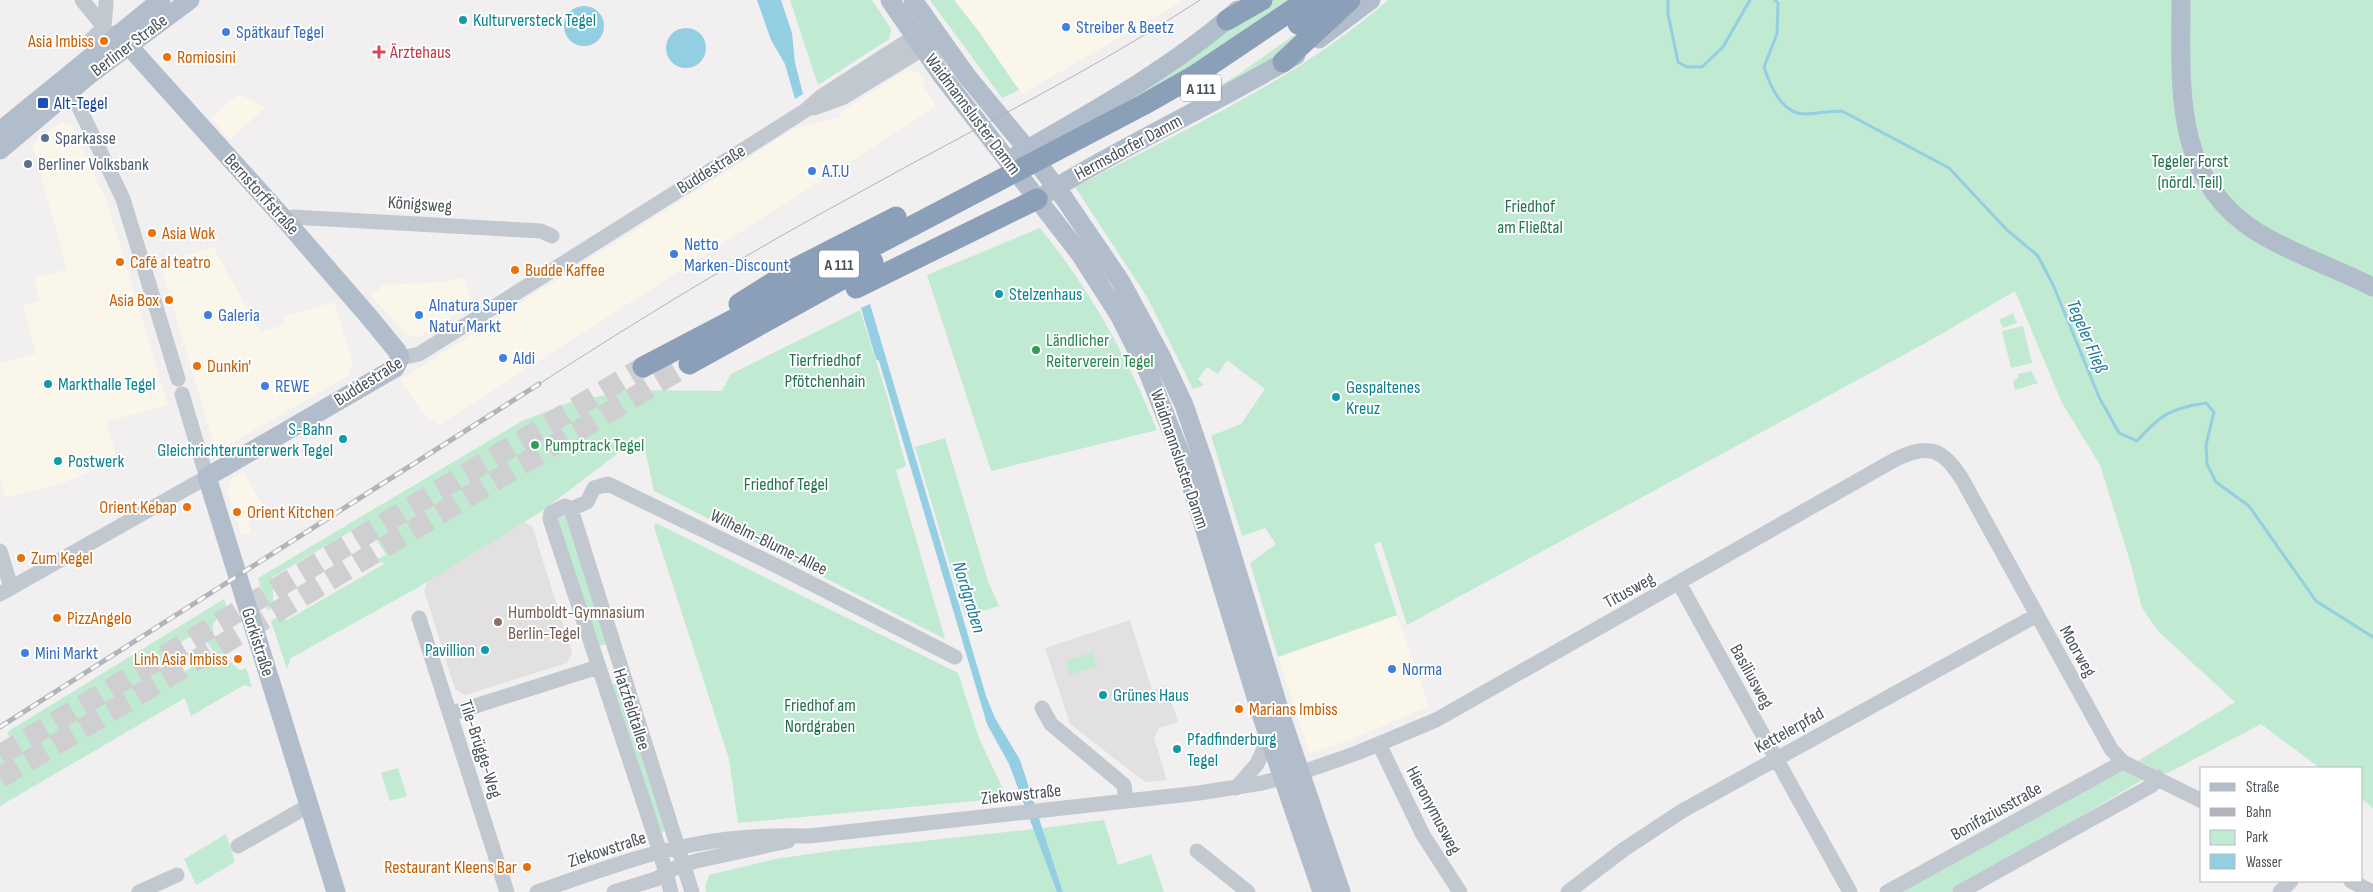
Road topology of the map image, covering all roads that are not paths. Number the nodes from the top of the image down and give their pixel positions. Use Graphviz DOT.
graph roads {
  1 [pos="161,0"];
  2 [pos="190,0"];
  3 [pos="890,0"];
  4 [pos="913,0"];
  5 [pos="1249,0"];
  6 [pos="1262,0"];
  7 [pos="1307,0"];
  8 [pos="1330,0"];
  9 [pos="1350,0"];
  10 [pos="1371,0"];
  11 [pos="2182,0"];
  12 [pos="108,2"];
  13 [pos="85,4"];
  14 [pos="1227,20"];
  15 [pos="935,33"];
  16 [pos="117,36"];
  17 [pos="91,40"];
  18 [pos="919,43"];
  19 [pos="1283,62"];
  20 [pos="77,103"];
  21 [pos="0,131"];
  22 [pos="1027,149"];
  23 [pos="0,150"];
  24 [pos="1059,157"];
  25 [pos="1007,160"];
  26 [pos="1002,187"];
  27 [pos="1056,187"];
  28 [pos="1037,199"];
  29 [pos="287,222"];
  30 [pos="552,236"];
  31 [pos="2373,287"];
  32 [pos="714,350"];
  33 [pos="685,356"];
  34 [pos="400,358"];
  35 [pos="643,367"];
  36 [pos="206,473"];
  37 [pos="1962,479"];
  38 [pos="571,509"];
  39 [pos="0,551"];
  40 [pos="1679,584"];
  41 [pos="5,591"];
  42 [pos="2036,615"];
  43 [pos="419,618"];
  44 [pos="955,657"];
  45 [pos="598,667"];
  46 [pos="1042,708"];
  47 [pos="450,714"];
  48 [pos="1269,738"];
  49 [pos="1379,744"];
  50 [pos="1776,759"];
  51 [pos="2123,762"];
  52 [pos="1291,775"];
  53 [pos="2157,777"];
  54 [pos="1236,788"];
  55 [pos="2200,800"];
  56 [pos="1126,801"];
  57 [pos="308,806"];
  58 [pos="809,836"];
  59 [pos="238,846"];
  60 [pos="678,848"];
  61 [pos="1197,851"];
  62 [pos="660,852"];
  63 [pos="683,865"];
  64 [pos="666,874"];
  65 [pos="176,875"];
  66 [pos="2290,882"];
  67 [pos="2353,882"];
  68 [pos="139,892"];
  69 [pos="336,892"];
  70 [pos="507,892"];
  71 [pos="537,892"];
  72 [pos="614,892"];
  73 [pos="670,892"];
  74 [pos="692,892"];
  75 [pos="1248,892"];
  76 [pos="1322,892"];
  77 [pos="1341,892"];
  78 [pos="1460,892"];
  79 [pos="1568,892"];
  80 [pos="1850,892"];
  81 [pos="1887,892"];
  82 [pos="1960,892"];
  83 [pos="2280,892"];
  84 [pos="2372,892"];
  1 -- 16 [label="main road, Berliner Straße"];
  2 -- 16 [label="main road, Berliner Straße"];
  3 -- 18 [label="main road, Waidmannsluster Damm"];
  4 -- 15 [label="main road, Waidmannsluster Damm"];
  5 -- 14 [label="main road"];
  6 -- 14 [label="highway"];
  7 -- 24 [label="highway, A 111"];
  8 -- 24 [label="highway, A 111"];
  9 -- 19 [label="highway"];
  10 -- 19 [label="main road, Hermsdorfer Damm"];
  11 -- 31 [label="main road"];
  12 -- 13 [label="street"];
  12 -- 16 [label="street"];
  13 -- 16 [label="street"];
  14 -- 22 [label="main road"];
  15 -- 18 [label="street, Buddestraße"];
  15 -- 22 [label="main road, Waidmannsluster Damm"];
  16 -- 17 [label="street"];
  16 -- 21 [label="main road, Berliner Straße"];
  16 -- 23 [label="main road, Berliner Straße"];
  16 -- 29 [label="main road, Bernstorffstraße"];
  18 -- 25 [label="main road, Waidmannsluster Damm"];
  18 -- 34 [label="street, Buddestraße"];
  19 -- 27 [label="main road, Hermsdorfer Damm"];
  20 -- 36 [label="street, Gorkistraße"];
  22 -- 25 [label="main road"];
  22 -- 27 [label="main road, Waidmannsluster Damm"];
  24 -- 26 [label="highway, A 111"];
  25 -- 28 [label="main road, Waidmannsluster Damm"];
  25 -- 33 [label="highway"];
  26 -- 32 [label="highway, A 111"];
  26 -- 33 [label="highway, A 111"];
  27 -- 28 [label="main road, Hermsdorfer Damm"];
  27 -- 52 [label="main road, Waidmannsluster Damm"];
  28 -- 32 [label="highway"];
  28 -- 48 [label="main road, Waidmannsluster Damm"];
  29 -- 30 [label="street, Königsweg"];
  29 -- 34 [label="main road, Bernstorffstraße"];
  32 -- 33 [label="highway, A 111"];
  33 -- 35 [label="highway, A 111"];
  34 -- 36 [label="main road, Buddestraße"];
  36 -- 41 [label="street, Buddestraße"];
  36 -- 57 [label="main road, Gorkistraße"];
  37 -- 40 [label="street, Titusweg"];
  37 -- 42 [label="street, Moorweg"];
  38 -- 44 [label="street, Wilhelm-Blume-Allee"];
  38 -- 45 [label="street, Hatzfeldtallee"];
  38 -- 60 [label="street, Hatzfeldtallee"];
  39 -- 41 [label="street"];
  40 -- 49 [label="street, Titusweg"];
  40 -- 50 [label="street, Basiliusweg"];
  42 -- 50 [label="street, Kettelerpfad"];
  42 -- 51 [label="street, Moorweg"];
  43 -- 47 [label="street, Tile-Brügge-Weg"];
  45 -- 47 [label="street"];
  45 -- 62 [label="street, Hatzfeldtallee"];
  46 -- 56 [label="street"];
  47 -- 70 [label="street, Tile-Brügge-Weg"];
  48 -- 52 [label="main road, Waidmannsluster Damm"];
  48 -- 54 [label="street"];
  49 -- 52 [label="street, Titusweg"];
  49 -- 78 [label="street, Hieronymusweg"];
  50 -- 79 [label="street, Kettelerpfad"];
  50 -- 80 [label="street, Basiliusweg"];
  51 -- 53 [label="street, Moorweg"];
  51 -- 81 [label="street, Bonifaziusstraße"];
  52 -- 54 [label="street, Ziekowstraße"];
  52 -- 76 [label="main road, Waidmannsluster Damm"];
  52 -- 77 [label="main road, Waidmannsluster Damm"];
  53 -- 55 [label="street, Moorweg"];
  53 -- 82 [label="street"];
  54 -- 56 [label="street, Ziekowstraße"];
  56 -- 58 [label="street, Ziekowstraße"];
  57 -- 59 [label="street"];
  57 -- 69 [label="main road, Gorkistraße"];
  58 -- 60 [label="street, Ziekowstraße"];
  58 -- 63 [label="street, Ziekowstraße"];
  60 -- 62 [label="street, Ziekowstraße"];
  60 -- 63 [label="street, Hatzfeldtallee"];
  61 -- 75 [label="street"];
  62 -- 64 [label="street, Hatzfeldtallee"];
  62 -- 71 [label="street, Ziekowstraße"];
  63 -- 64 [label="street, Ziekowstraße"];
  63 -- 74 [label="street, Hatzfeldtallee"];
  64 -- 72 [label="street, Ziekowstraße"];
  64 -- 73 [label="street, Hatzfeldtallee"];
  65 -- 68 [label="street"];
  66 -- 83 [label="street"];
  67 -- 84 [label="street"];
}
